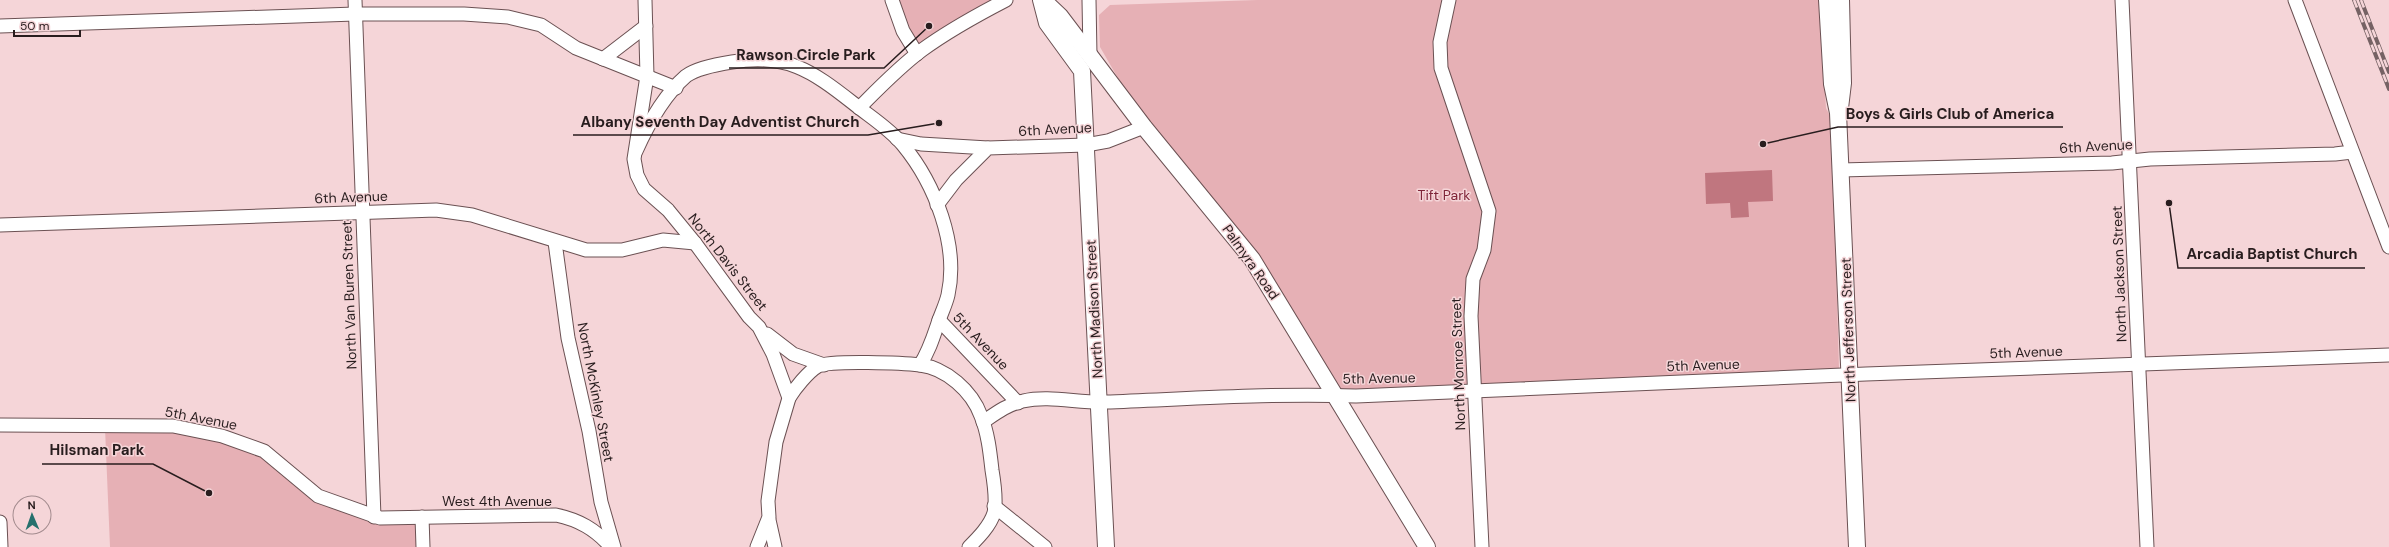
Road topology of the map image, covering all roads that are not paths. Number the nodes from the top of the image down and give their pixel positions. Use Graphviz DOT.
graph roads {
  1 [pos="354,0"];
  2 [pos="645,0"];
  3 [pos="892,0"];
  4 [pos="1006,0"];
  5 [pos="1042,0"];
  6 [pos="1089,0"];
  7 [pos="1449,0"];
  8 [pos="1827,0"];
  9 [pos="1841,0"];
  10 [pos="2122,0"];
  11 [pos="2295,0"];
  12 [pos="355,14"];
  13 [pos="0,26"];
  14 [pos="646,26"];
  15 [pos="917,54"];
  16 [pos="1090,55"];
  17 [pos="603,59"];
  18 [pos="1082,72"];
  19 [pos="647,76"];
  20 [pos="676,88"];
  21 [pos="859,108"];
  22 [pos="1838,113"];
  23 [pos="1144,127"];
  24 [pos="897,139"];
  25 [pos="1086,145"];
  26 [pos="988,148"];
  27 [pos="636,151"];
  28 [pos="2352,152"];
  29 [pos="2130,161"];
  30 [pos="1841,170"];
  31 [pos="937,205"];
  32 [pos="362,212"];
  33 [pos="0,225"];
  34 [pos="556,242"];
  35 [pos="695,243"];
  36 [pos="2389,247"];
  37 [pos="939,320"];
  38 [pos="759,327"];
  39 [pos="2389,355"];
  40 [pos="2139,364"];
  41 [pos="824,365"];
  42 [pos="920,365"];
  43 [pos="1848,376"];
  44 [pos="1475,390"];
  45 [pos="1336,395"];
  46 [pos="789,398"];
  47 [pos="1099,402"];
  48 [pos="1018,403"];
  49 [pos="983,422"];
  50 [pos="0,425"];
  51 [pos="994,506"];
  52 [pos="374,517"];
  53 [pos="769,517"];
  54 [pos="422,518"];
  55 [pos="0,522"];
  56 [pos="1,547"];
  57 [pos="423,547"];
  58 [pos="612,547"];
  59 [pos="756,547"];
  60 [pos="775,547"];
  61 [pos="969,547"];
  62 [pos="1045,547"];
  63 [pos="1106,547"];
  64 [pos="1427,547"];
  65 [pos="1482,547"];
  66 [pos="1857,547"];
  67 [pos="2147,547"];
  1 -- 12 [label="street, North Van Buren Street"];
  2 -- 14 [label="street, North Davis Street"];
  3 -- 15 [label="street"];
  4 -- 15 [label="street"];
  5 -- 16 [label="main road, Palmyra Road"];
  5 -- 18 [label="main road, Palmyra Road"];
  6 -- 16 [label="street"];
  7 -- 44 [label="street, North Monroe Street"];
  8 -- 22 [label="main road, North Jefferson Street"];
  9 -- 22 [label="main road, North Jefferson Street"];
  10 -- 29 [label="street, North Jackson Street"];
  11 -- 28 [label="street"];
  12 -- 13 [label="street"];
  12 -- 17 [label="street"];
  12 -- 32 [label="street, North Van Buren Street"];
  14 -- 17 [label="street"];
  14 -- 19 [label="street, North Davis Street"];
  15 -- 21 [label="street"];
  16 -- 23 [label="main road, Palmyra Road"];
  17 -- 19 [label="street"];
  18 -- 25 [label="main road, North Madison Street"];
  19 -- 20 [label="street"];
  19 -- 27 [label="street, North Davis Street"];
  20 -- 21 [label="street"];
  20 -- 27 [label="street"];
  21 -- 24 [label="street"];
  22 -- 30 [label="main road, North Jefferson Street"];
  23 -- 25 [label="street, 6th Avenue"];
  23 -- 45 [label="main road, Palmyra Road"];
  24 -- 26 [label="street, 6th Avenue"];
  24 -- 31 [label="street"];
  25 -- 26 [label="street, 6th Avenue"];
  25 -- 47 [label="main road, North Madison Street"];
  26 -- 31 [label="street"];
  27 -- 35 [label="street, North Davis Street"];
  28 -- 29 [label="street, 6th Avenue"];
  28 -- 36 [label="street"];
  29 -- 30 [label="street, 6th Avenue"];
  29 -- 40 [label="street, North Jackson Street"];
  30 -- 43 [label="main road, North Jefferson Street"];
  31 -- 37 [label="street"];
  32 -- 33 [label="street, 6th Avenue"];
  32 -- 34 [label="street, 6th Avenue"];
  32 -- 52 [label="street, North Van Buren Street"];
  34 -- 35 [label="street, 6th Avenue"];
  34 -- 58 [label="street, North McKinley Street"];
  35 -- 38 [label="street, North Davis Street"];
  37 -- 42 [label="street, 5th Avenue"];
  37 -- 48 [label="street, 5th Avenue"];
  38 -- 41 [label="street"];
  38 -- 46 [label="street, North Davis Street"];
  39 -- 40 [label="street, 5th Avenue"];
  40 -- 43 [label="street, 5th Avenue"];
  40 -- 67 [label="street, North Jackson Street"];
  41 -- 42 [label="street"];
  41 -- 46 [label="street"];
  42 -- 49 [label="street"];
  43 -- 44 [label="street, 5th Avenue"];
  43 -- 66 [label="main road, North Jefferson Street"];
  44 -- 45 [label="street, 5th Avenue"];
  44 -- 65 [label="street, North Monroe Street"];
  45 -- 47 [label="street, 5th Avenue"];
  45 -- 64 [label="main road, Palmyra Road"];
  46 -- 53 [label="street"];
  47 -- 48 [label="street, 5th Avenue"];
  47 -- 63 [label="main road, North Madison Street"];
  48 -- 49 [label="street, 5th Avenue"];
  49 -- 51 [label="street"];
  50 -- 52 [label="street, 5th Avenue"];
  51 -- 61 [label="street"];
  51 -- 62 [label="street"];
  52 -- 54 [label="street, West 4th Avenue"];
  53 -- 59 [label="street"];
  53 -- 60 [label="street"];
  54 -- 57 [label="street"];
  54 -- 58 [label="street, West 4th Avenue"];
  55 -- 56 [label="street"];
}
